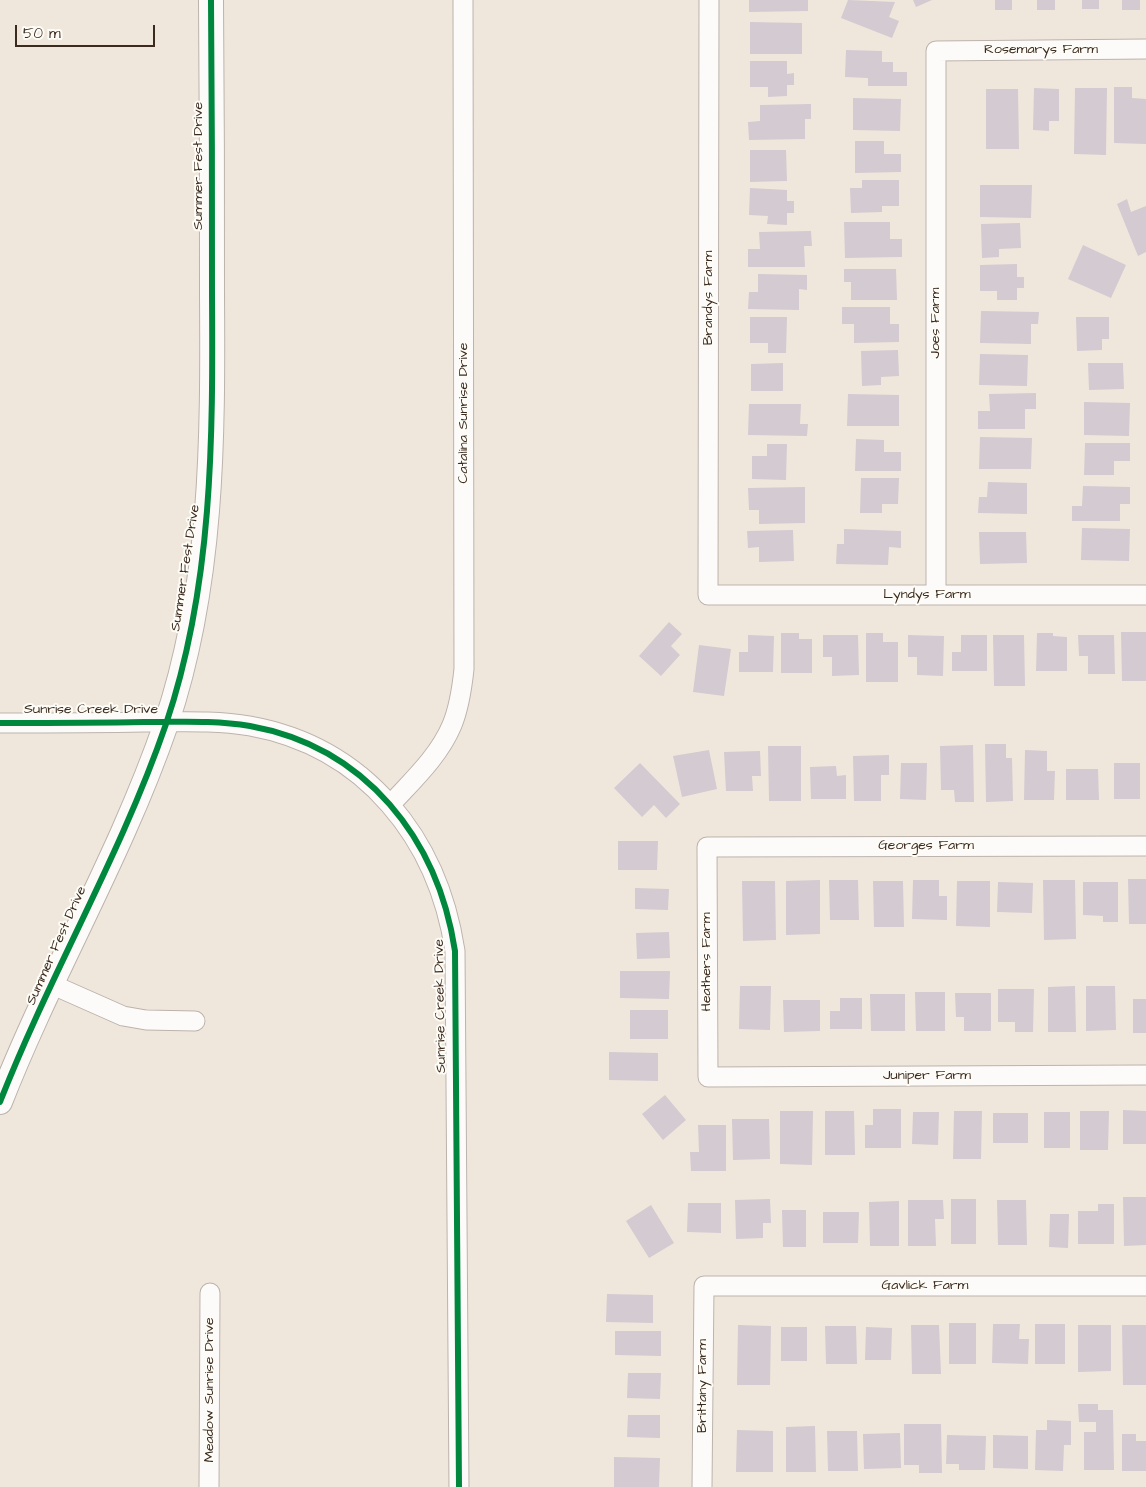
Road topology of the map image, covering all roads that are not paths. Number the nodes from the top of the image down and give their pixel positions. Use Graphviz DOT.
graph roads {
  1 [pos="211,0"];
  2 [pos="463,0"];
  3 [pos="709,0"];
  4 [pos="1146,49"];
  5 [pos="936,51"];
  6 [pos="708,595"];
  7 [pos="936,595"];
  8 [pos="1146,595"];
  9 [pos="166,722"];
  10 [pos="0,723"];
  11 [pos="390,804"];
  12 [pos="1146,846"];
  13 [pos="707,847"];
  14 [pos="53,985"];
  15 [pos="195,1020"];
  16 [pos="1146,1075"];
  17 [pos="708,1077"];
  18 [pos="0,1102"];
  19 [pos="704,1286"];
  20 [pos="1146,1286"];
  21 [pos="210,1293"];
  22 [pos="209,1487"];
  23 [pos="458,1487"];
  24 [pos="702,1487"];
  1 -- 9 [label="street, Summer Fest Drive"];
  2 -- 11 [label="street, Catalina Sunrise Drive"];
  3 -- 6 [label="street, Brandys Farm"];
  4 -- 5 [label="street, Rosemarys Farm"];
  5 -- 7 [label="street, Joes Farm"];
  6 -- 7 [label="street, Lyndys Farm"];
  7 -- 8 [label="street, Lyndys Farm"];
  9 -- 10 [label="street, Sunrise Creek Drive"];
  9 -- 11 [label="street, Sunrise Creek Drive"];
  9 -- 14 [label="street, Summer Fest Drive"];
  11 -- 23 [label="street, Sunrise Creek Drive"];
  12 -- 13 [label="street, Georges Farm"];
  13 -- 17 [label="street, Heathers Farm"];
  14 -- 15 [label="street"];
  14 -- 18 [label="street, Summer Fest Drive"];
  16 -- 17 [label="street, Juniper Farm"];
  19 -- 20 [label="street, Gavlick Farm"];
  19 -- 24 [label="street, Brittany Farm"];
  21 -- 22 [label="street, Meadow Sunrise Drive"];
}
